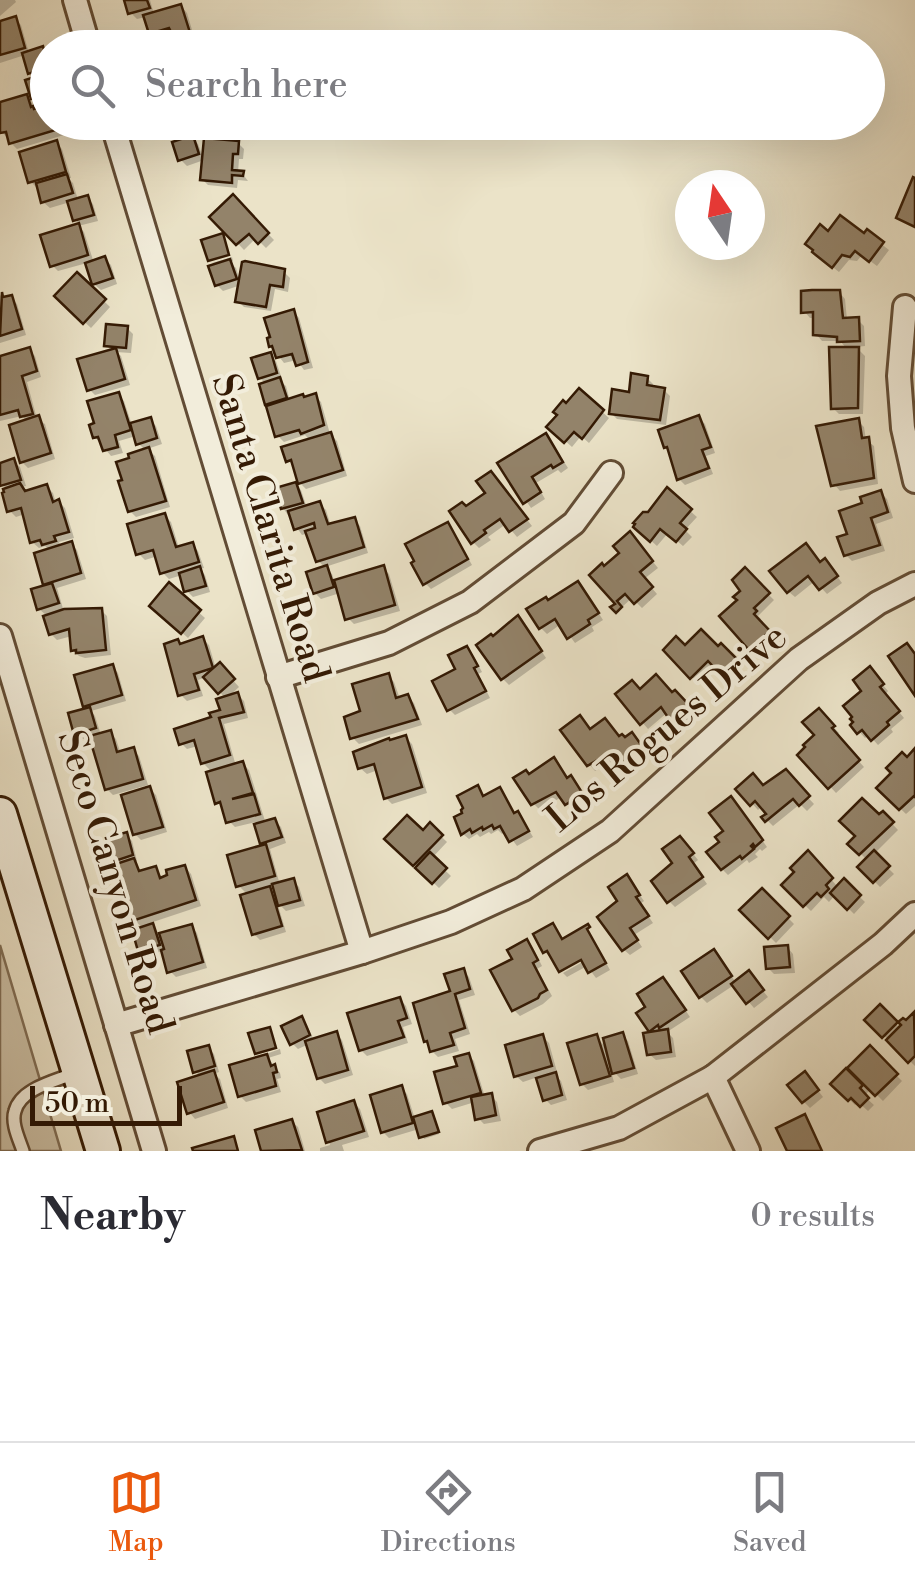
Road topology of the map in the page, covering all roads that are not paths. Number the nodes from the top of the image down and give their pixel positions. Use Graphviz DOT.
graph roads {
  1 [pos="75,0"];
  2 [pos="84,30"];
  3 [pos="117,140"];
  4 [pos="905,307"];
  5 [pos="611,473"];
  6 [pos="915,480"];
  7 [pos="915,584"];
  8 [pos="0,636"];
  9 [pos="278,678"];
  10 [pos="0,814"];
  11 [pos="915,914"];
  12 [pos="362,952"];
  13 [pos="116,1025"];
  14 [pos="80,1072"];
  15 [pos="714,1077"];
  16 [pos="23,1151"];
  17 [pos="103,1151"];
  18 [pos="154,1151"];
  19 [pos="540,1151"];
  20 [pos="748,1151"];
  1 -- 2 [label="street"];
  3 -- 9 [label="street, Santa Clarita Road"];
  4 -- 6 [label="street"];
  5 -- 9 [label="street"];
  7 -- 12 [label="street, Los Rogues Drive"];
  8 -- 13 [label="street, Seco Canyon Road"];
  9 -- 12 [label="street, Santa Clarita Road"];
  10 -- 14 [label="main road"];
  11 -- 15 [label="street"];
  12 -- 13 [label="street, Los Rogues Drive"];
  13 -- 18 [label="street, Seco Canyon Road"];
  14 -- 16 [label="lane"];
  14 -- 17 [label="main road"];
  15 -- 19 [label="street"];
  15 -- 20 [label="street"];
}
